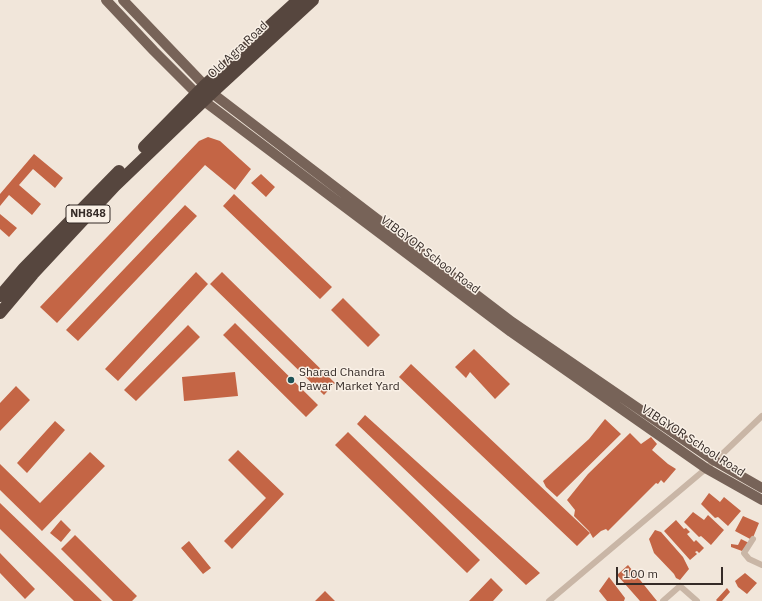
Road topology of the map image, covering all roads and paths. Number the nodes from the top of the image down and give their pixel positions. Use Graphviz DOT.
graph roads {
  1 [pos="106,0"];
  2 [pos="123,0"];
  3 [pos="298,0"];
  4 [pos="313,0"];
  5 [pos="204,93"];
  6 [pos="0,296"];
  7 [pos="0,313"];
  8 [pos="762,416"];
  9 [pos="715,461"];
  10 [pos="707,469"];
  11 [pos="762,488"];
  12 [pos="762,500"];
  13 [pos="753,539"];
  14 [pos="762,565"];
  15 [pos="549,601"];
  16 [pos="663,601"];
  17 [pos="697,601"];
  1 -- 5 [label="main road, VIBGYOR School Road"];
  2 -- 5 [label="main road, VIBGYOR School Road"];
  3 -- 5 [label="highway, NH848"];
  4 -- 5 [label="highway, Old Agra Road / NH848"];
  5 -- 6 [label="highway, NH848"];
  5 -- 7 [label="highway, Old Agra Road / NH848"];
  5 -- 9 [label="main road, VIBGYOR School Road"];
  5 -- 10 [label="main road, VIBGYOR School Road"];
  8 -- 9 [label="street"];
  9 -- 10 [label="street"];
  9 -- 11 [label="main road, VIBGYOR School Road"];
  10 -- 12 [label="main road, VIBGYOR School Road"];
  10 -- 15 [label="street"];
  13 -- 14 [label="street"];
  16 -- 17 [label="street"];
}
